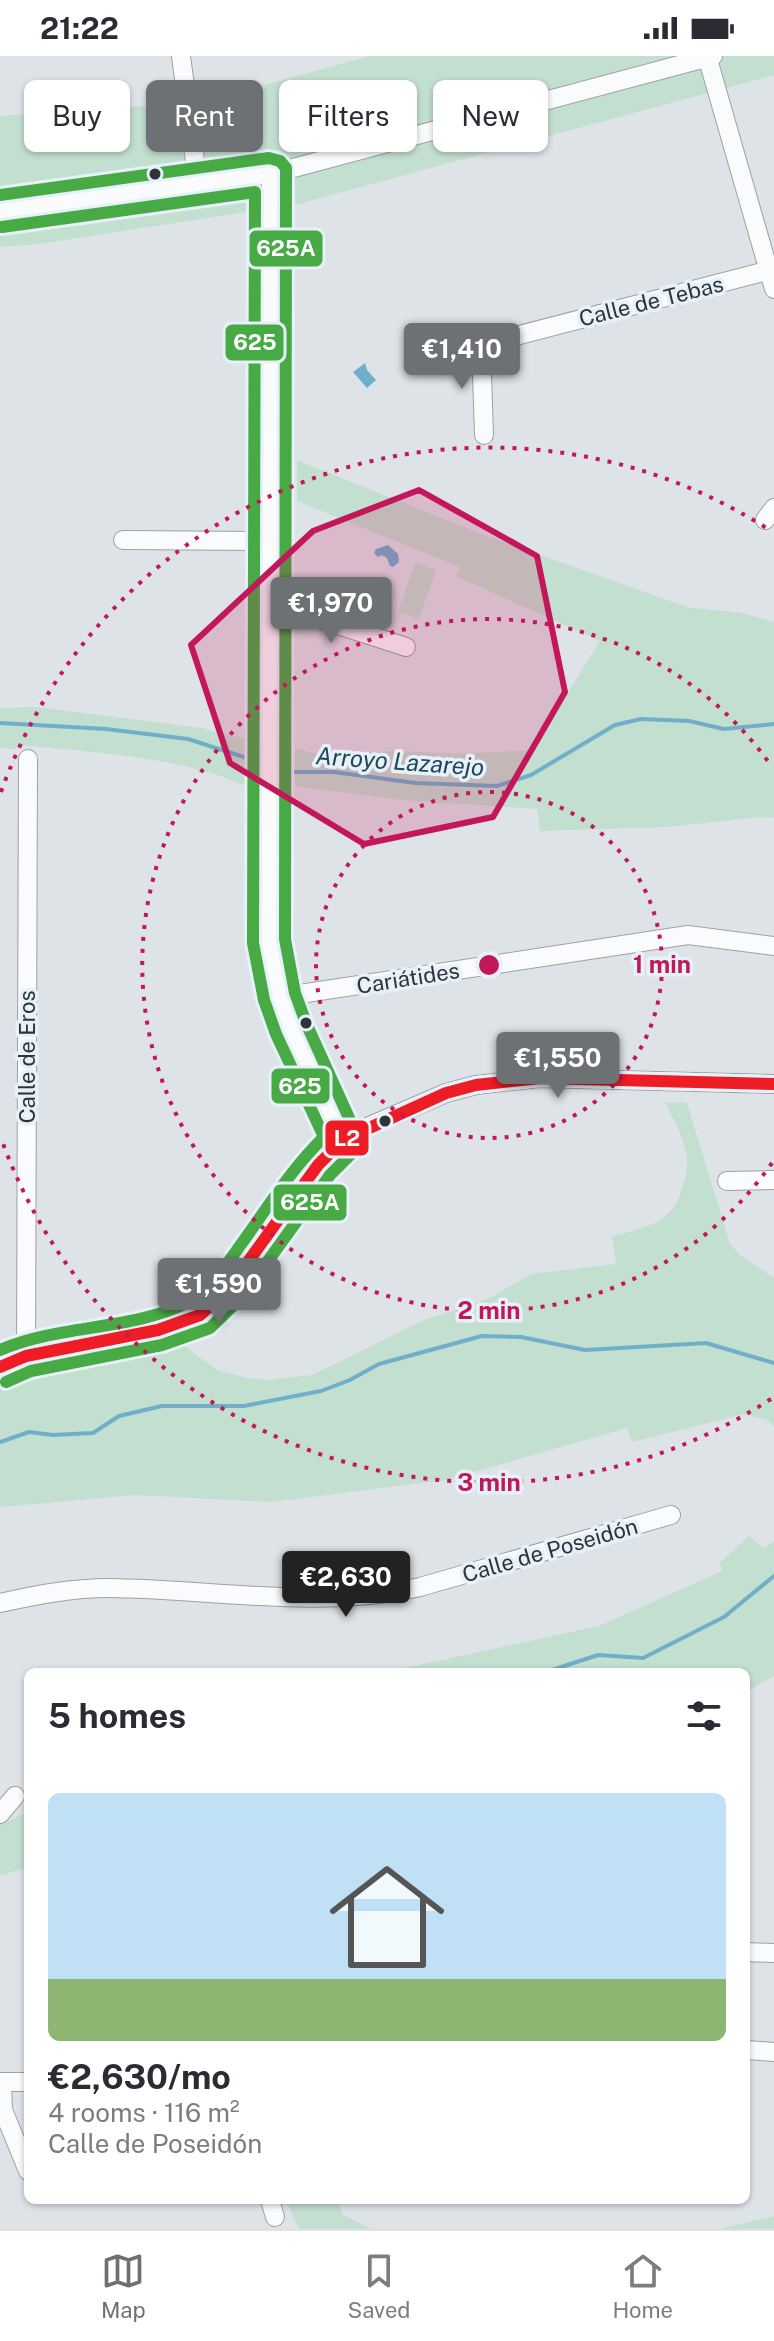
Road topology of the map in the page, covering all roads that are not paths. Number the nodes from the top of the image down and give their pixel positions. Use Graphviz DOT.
graph roads {
  1 [pos="181,56"];
  2 [pos="709,57"];
  3 [pos="271,174"];
  4 [pos="198,184"];
  5 [pos="0,211"];
  6 [pos="772,277"];
  7 [pos="481,345"];
  8 [pos="446,354"];
  9 [pos="484,435"];
  10 [pos="123,540"];
  11 [pos="270,541"];
  12 [pos="270,603"];
  13 [pos="406,647"];
  14 [pos="28,759"];
  15 [pos="774,946"];
  16 [pos="280,997"];
  17 [pos="774,1084"];
  18 [pos="343,1140"];
  19 [pos="774,1180"];
  20 [pos="727,1181"];
  21 [pos="26,1356"];
  22 [pos="0,1367"];
  23 [pos="671,1515"];
  24 [pos="0,1603"];
  25 [pos="15,1796"];
  26 [pos="0,1814"];
  27 [pos="750,1952"];
  28 [pos="774,1953"];
  29 [pos="750,2050"];
  30 [pos="774,2052"];
  31 [pos="1,2082"];
  32 [pos="24,2082"];
  33 [pos="24,2161"];
  1 -- 4 [label="street"];
  2 -- 3 [label="street"];
  2 -- 6 [label="street"];
  3 -- 4 [label="street"];
  3 -- 11 [label="street"];
  4 -- 5 [label="street"];
  6 -- 7 [label="street, Calle de Tebas"];
  7 -- 8 [label="street, Calle de Tebas"];
  7 -- 9 [label="street"];
  10 -- 11 [label="street"];
  11 -- 12 [label="street"];
  12 -- 13 [label="street"];
  12 -- 16 [label="street"];
  14 -- 21 [label="street, Calle de Eros"];
  15 -- 16 [label="street, Cariátides"];
  16 -- 18 [label="street"];
  17 -- 18 [label="street"];
  18 -- 21 [label="street"];
  19 -- 20 [label="street"];
  21 -- 22 [label="street"];
  23 -- 24 [label="street, Calle de Poseidón"];
  25 -- 26 [label="street"];
  27 -- 28 [label="street"];
  29 -- 30 [label="street"];
  31 -- 32 [label="street"];
  31 -- 33 [label="street"];
}
